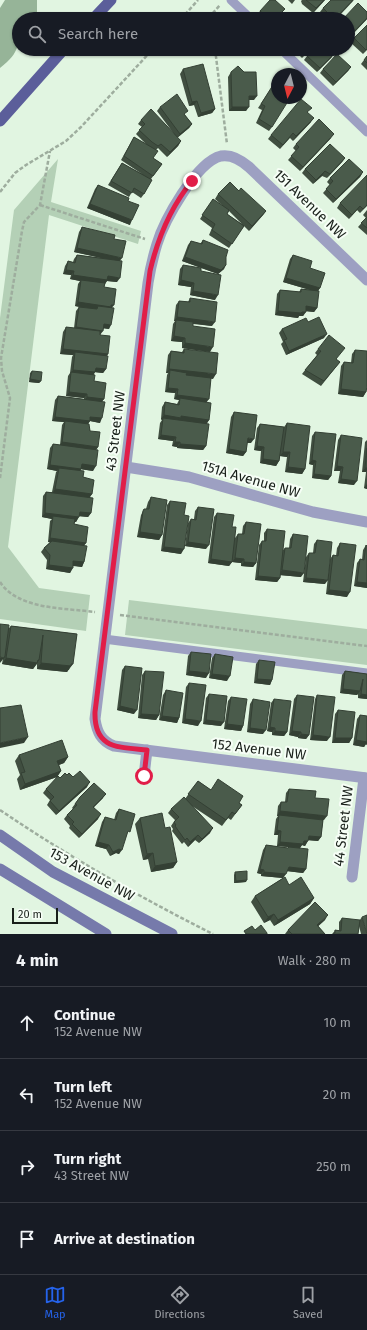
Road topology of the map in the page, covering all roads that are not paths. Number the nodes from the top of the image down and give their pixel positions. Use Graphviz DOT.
graph roads {
  1 [pos="111,0"];
  2 [pos="231,0"];
  3 [pos="100,12"];
  4 [pos="244,12"];
  5 [pos="58,56"];
  6 [pos="289,56"];
  7 [pos="0,121"];
  8 [pos="367,132"];
  9 [pos="229,156"];
  10 [pos="367,280"];
  11 [pos="126,467"];
  12 [pos="367,522"];
  13 [pos="104,639"];
  14 [pos="367,673"];
  15 [pos="102,739"];
  16 [pos="147,750"];
  17 [pos="144,776"];
  18 [pos="366,778"];
  19 [pos="0,835"];
  20 [pos="0,869"];
  21 [pos="352,877"];
  22 [pos="106,934"];
  23 [pos="172,934"];
  1 -- 3 [label="main road"];
  2 -- 4 [label="lane"];
  5 -- 7 [label="main road"];
  6 -- 8 [label="lane"];
  9 -- 10 [label="street, 151 Avenue NW"];
  9 -- 11 [label="street, 43 Street NW"];
  11 -- 12 [label="street, 151A Avenue NW"];
  11 -- 13 [label="street, 43 Street NW"];
  13 -- 14 [label="lane"];
  13 -- 15 [label="street, 43 Street NW"];
  15 -- 16 [label="street, 152 Avenue NW"];
  16 -- 17 [label="street"];
  16 -- 18 [label="street, 152 Avenue NW"];
  18 -- 21 [label="street, 44 Street NW"];
  19 -- 23 [label="main road, 153 Avenue NW"];
  20 -- 22 [label="main road"];
}
